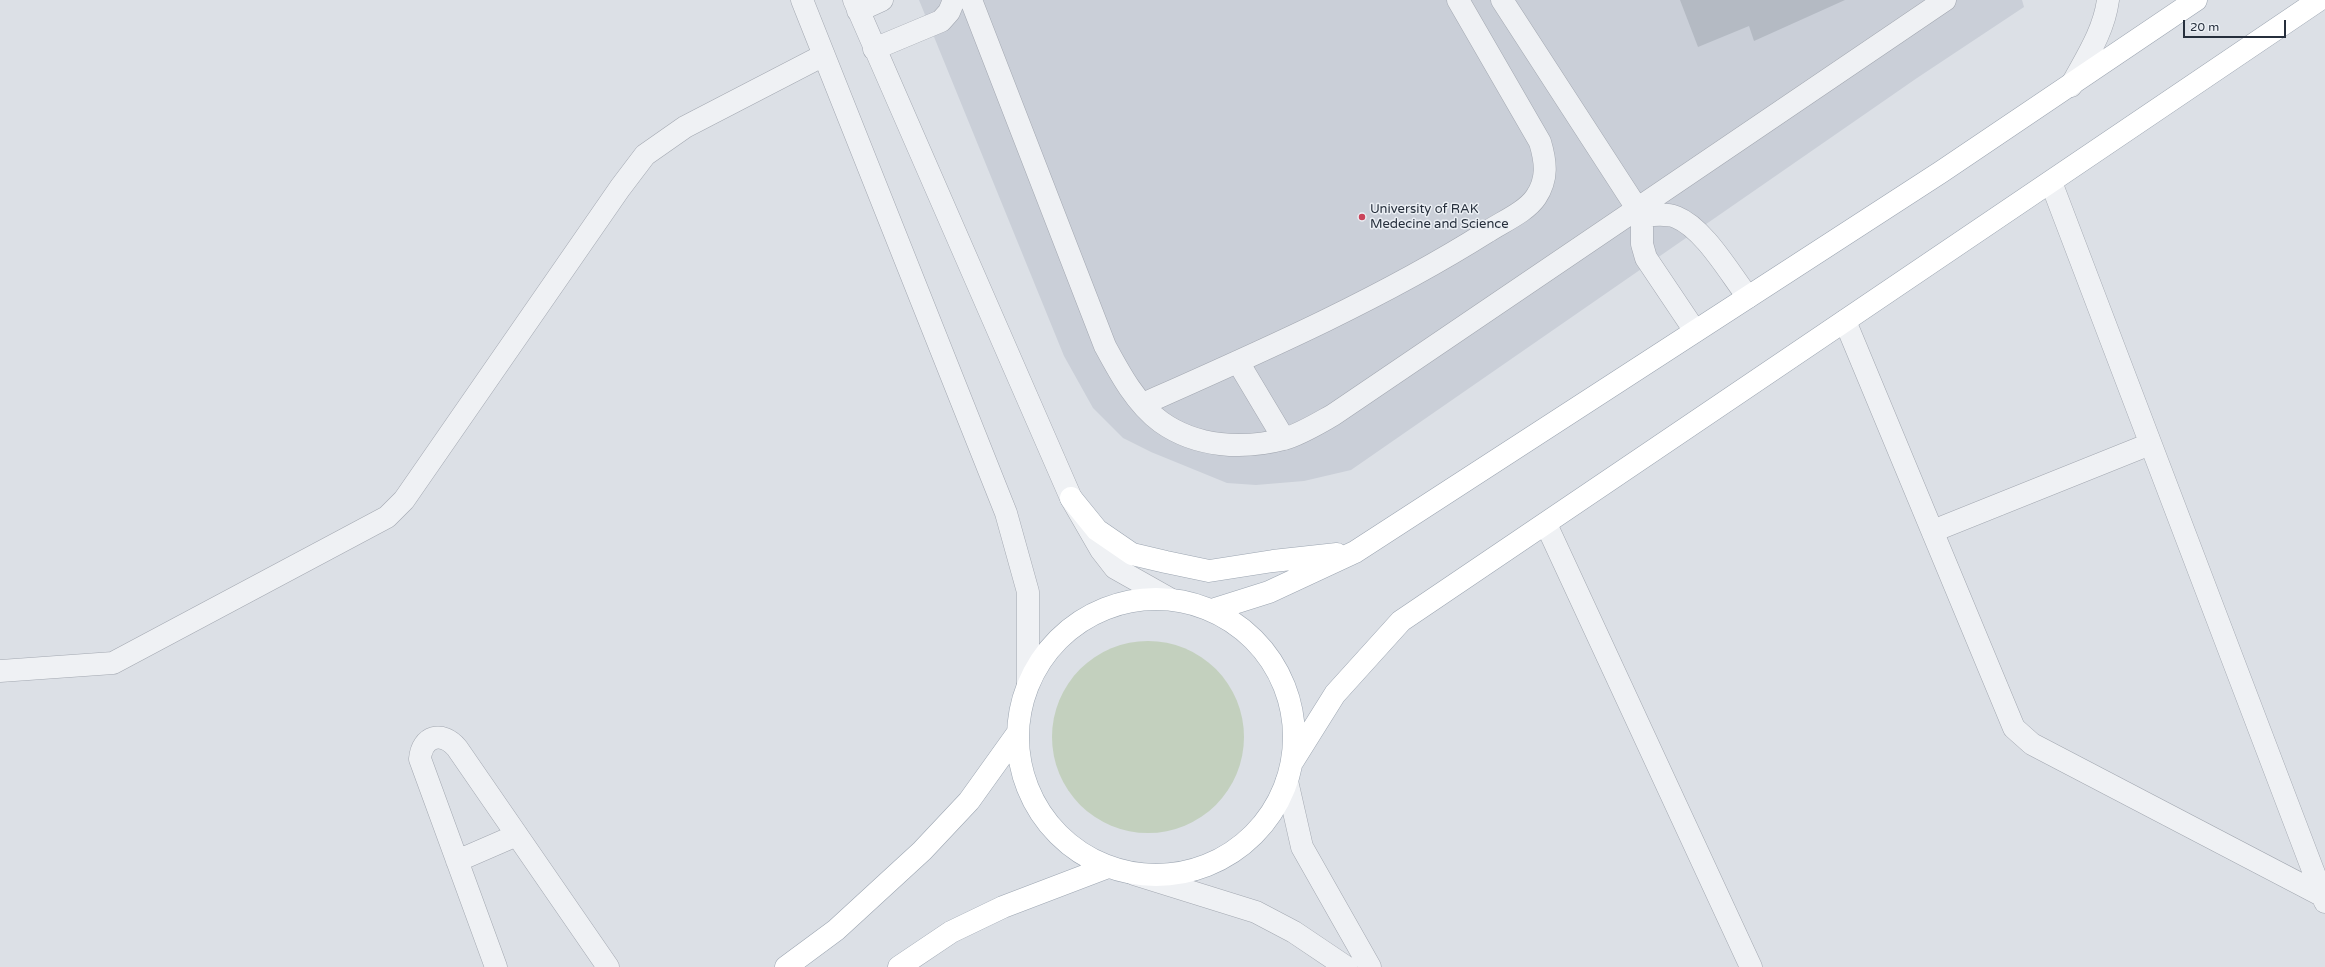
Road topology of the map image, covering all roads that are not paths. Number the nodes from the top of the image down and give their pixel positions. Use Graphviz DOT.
graph roads {
  1 [pos="802,0"];
  2 [pos="882,0"];
  3 [pos="954,0"];
  4 [pos="970,0"];
  5 [pos="1458,0"];
  6 [pos="1502,0"];
  7 [pos="1945,0"];
  8 [pos="2108,0"];
  9 [pos="2196,0"];
  10 [pos="2319,0"];
  11 [pos="856,6"];
  12 [pos="874,49"];
  13 [pos="824,55"];
  14 [pos="2071,86"];
  15 [pos="2051,182"];
  16 [pos="1639,212"];
  17 [pos="1748,298"];
  18 [pos="1845,321"];
  19 [pos="1695,331"];
  20 [pos="1238,362"];
  21 [pos="1143,404"];
  22 [pos="1284,439"];
  23 [pos="2150,444"];
  24 [pos="1071,498"];
  25 [pos="1546,524"];
  26 [pos="1932,531"];
  27 [pos="1355,552"];
  28 [pos="1170,599"];
  29 [pos="1212,610"];
  30 [pos="0,671"];
  31 [pos="1028,684"];
  32 [pos="1017,734"];
  33 [pos="1290,771"];
  34 [pos="517,836"];
  35 [pos="457,862"];
  36 [pos="1108,867"];
  37 [pos="1134,874"];
  38 [pos="2324,899"];
  39 [pos="496,967"];
  40 [pos="608,967"];
  41 [pos="786,967"];
  42 [pos="898,967"];
  43 [pos="1346,967"];
  44 [pos="1370,967"];
  45 [pos="1751,967"];
  1 -- 13 [label="street"];
  2 -- 11 [label="street"];
  3 -- 12 [label="street"];
  4 -- 21 [label="street"];
  5 -- 20 [label="street"];
  6 -- 16 [label="street"];
  7 -- 16 [label="street"];
  8 -- 14 [label="street"];
  9 -- 14 [label="main road"];
  10 -- 15 [label="main road"];
  11 -- 12 [label="street"];
  12 -- 24 [label="street"];
  13 -- 30 [label="street"];
  13 -- 31 [label="street"];
  14 -- 17 [label="main road"];
  15 -- 18 [label="main road"];
  15 -- 23 [label="street"];
  16 -- 17 [label="street"];
  16 -- 19 [label="street"];
  16 -- 22 [label="street"];
  17 -- 19 [label="main road"];
  18 -- 25 [label="main road"];
  18 -- 26 [label="street"];
  19 -- 27 [label="main road"];
  20 -- 21 [label="street"];
  20 -- 22 [label="street"];
  21 -- 22 [label="street"];
  23 -- 26 [label="street"];
  23 -- 38 [label="street"];
  24 -- 27 [label="main road"];
  24 -- 28 [label="street"];
  25 -- 33 [label="main road"];
  25 -- 45 [label="street"];
  26 -- 38 [label="street"];
  27 -- 29 [label="main road"];
  28 -- 29 [label="main road"];
  28 -- 31 [label="main road"];
  29 -- 33 [label="main road"];
  31 -- 32 [label="main road"];
  32 -- 36 [label="main road"];
  32 -- 41 [label="main road"];
  33 -- 37 [label="main road"];
  33 -- 44 [label="street"];
  34 -- 35 [label="street"];
  34 -- 35 [label="street"];
  34 -- 40 [label="street"];
  35 -- 39 [label="street"];
  36 -- 37 [label="main road"];
  36 -- 42 [label="main road"];
  37 -- 43 [label="street"];
}
